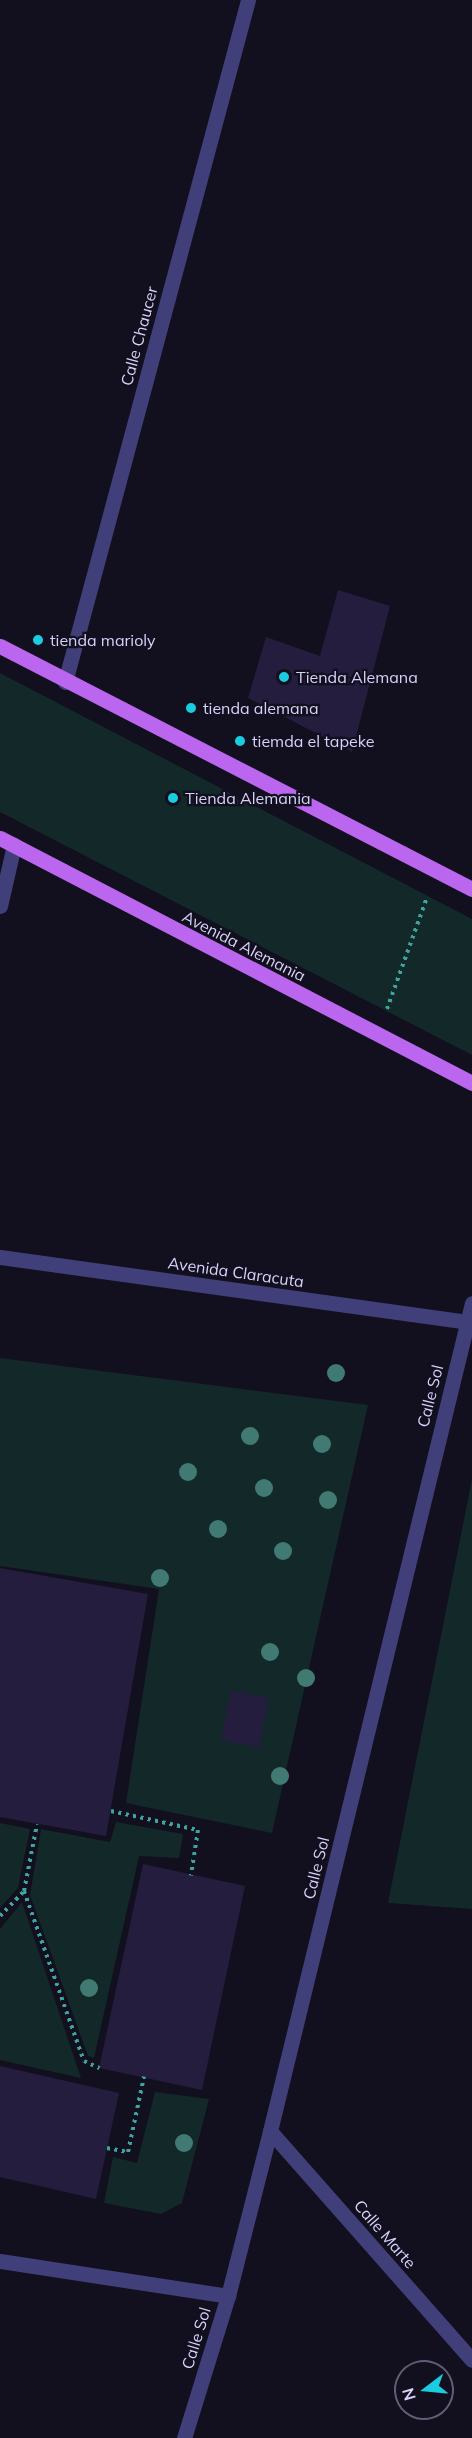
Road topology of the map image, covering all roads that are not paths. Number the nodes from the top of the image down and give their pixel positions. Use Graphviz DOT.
graph roads {
  1 [pos="248,0"];
  2 [pos="0,646"];
  3 [pos="65,682"];
  4 [pos="0,838"];
  5 [pos="14,845"];
  6 [pos="472,889"];
  7 [pos="0,906"];
  8 [pos="472,1083"];
  9 [pos="0,1257"];
  10 [pos="472,1304"];
  11 [pos="467,1322"];
  12 [pos="270,2131"];
  13 [pos="0,2261"];
  14 [pos="228,2296"];
  15 [pos="472,2360"];
  16 [pos="184,2438"];
  1 -- 3 [label="street, Calle Chaucer"];
  2 -- 3 [label="main road"];
  3 -- 6 [label="main road"];
  4 -- 5 [label="main road, Avenida Alemania"];
  5 -- 7 [label="street"];
  5 -- 8 [label="main road, Avenida Alemania"];
  9 -- 11 [label="street, Avenida Claracuta"];
  10 -- 11 [label="street, Calle Sol"];
  11 -- 12 [label="street, Calle Sol"];
  12 -- 14 [label="street, Calle Sol"];
  12 -- 15 [label="street, Calle Marte"];
  13 -- 14 [label="street"];
  14 -- 16 [label="street, Calle Sol"];
}
